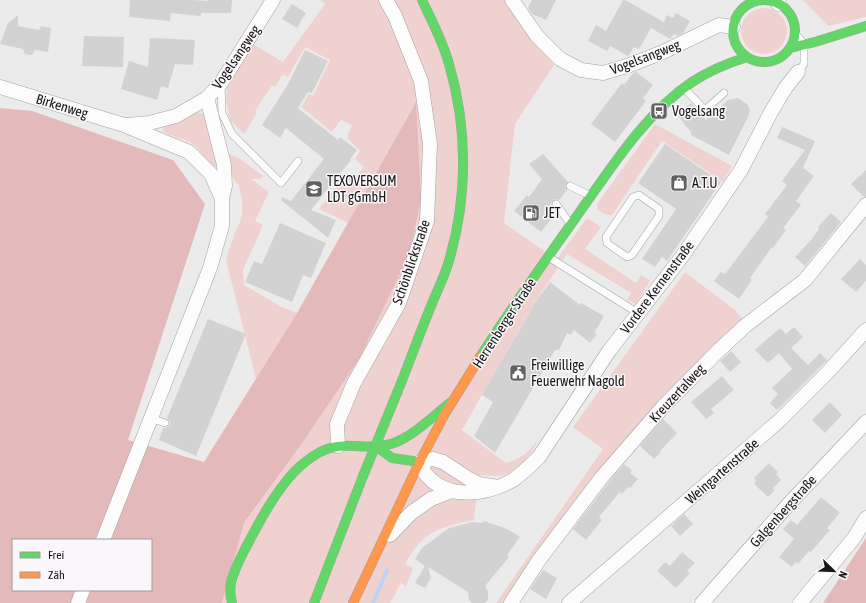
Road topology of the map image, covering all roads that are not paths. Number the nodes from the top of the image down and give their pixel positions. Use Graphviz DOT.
graph roads {
  1 [pos="273,0"];
  2 [pos="386,0"];
  3 [pos="422,0"];
  4 [pos="512,0"];
  5 [pos="758,0"];
  6 [pos="778,2"];
  7 [pos="734,5"];
  8 [pos="866,26"];
  9 [pos="735,27"];
  10 [pos="796,28"];
  11 [pos="815,31"];
  12 [pos="838,34"];
  13 [pos="804,44"];
  14 [pos="726,46"];
  15 [pos="790,48"];
  16 [pos="747,57"];
  17 [pos="714,61"];
  18 [pos="798,72"];
  19 [pos="701,76"];
  20 [pos="221,83"];
  21 [pos="0,87"];
  22 [pos="684,88"];
  23 [pos="724,92"];
  24 [pos="207,98"];
  25 [pos="124,125"];
  26 [pos="298,161"];
  27 [pos="570,186"];
  28 [pos="591,196"];
  29 [pos="222,199"];
  30 [pos="556,204"];
  31 [pos="866,205"];
  32 [pos="659,216"];
  33 [pos="570,225"];
  34 [pos="548,256"];
  35 [pos="638,313"];
  36 [pos="866,330"];
  37 [pos="457,397"];
  38 [pos="150,418"];
  39 [pos="866,422"];
  40 [pos="164,423"];
  41 [pos="338,446"];
  42 [pos="377,447"];
  43 [pos="401,447"];
  44 [pos="420,462"];
  45 [pos="498,486"];
  46 [pos="452,491"];
  47 [pos="866,518"];
  48 [pos="103,539"];
  49 [pos="379,547"];
  50 [pos="83,591"];
  51 [pos="318,592"];
  52 [pos="78,603"];
  53 [pos="232,603"];
  54 [pos="305,603"];
  55 [pos="314,603"];
  56 [pos="353,603"];
  57 [pos="511,603"];
  58 [pos="569,603"];
  59 [pos="702,603"];
  60 [pos="800,603"];
  1 -- 20 [label="street, Vogelsangweg"];
  2 -- 41 [label="street, Schönblickstraße"];
  3 -- 51 [label="main road, bridge"];
  4 -- 9 [label="street, Vogelsangweg"];
  5 -- 6 [label="main road"];
  5 -- 9 [label="main road"];
  6 -- 10 [label="main road"];
  7 -- 9 [label="main road"];
  8 -- 12 [label="main road"];
  9 -- 14 [label="main road"];
  9 -- 16 [label="main road"];
  10 -- 13 [label="lane"];
  10 -- 15 [label="main road"];
  11 -- 12 [label="main road"];
  12 -- 13 [label="main road"];
  13 -- 15 [label="main road"];
  13 -- 18 [label="lane"];
  15 -- 16 [label="main road"];
  16 -- 19 [label="main road, Herrenberger Straße"];
  17 -- 19 [label="main road, Herrenberger Straße"];
  18 -- 35 [label="street, Vordere Kernenstraße"];
  19 -- 22 [label="main road, Herrenberger Straße"];
  20 -- 24 [label="street, Vogelsangweg"];
  20 -- 26 [label="lane"];
  21 -- 25 [label="street, Birkenweg"];
  22 -- 23 [label="lane"];
  22 -- 28 [label="main road, Herrenberger Straße"];
  24 -- 25 [label="street, Vogelsangweg"];
  24 -- 29 [label="street"];
  25 -- 29 [label="street, Birkenweg"];
  27 -- 28 [label="lane"];
  28 -- 33 [label="main road, Herrenberger Straße"];
  29 -- 38 [label="street"];
  30 -- 33 [label="lane"];
  31 -- 57 [label="street, Kreuzertalweg"];
  32 -- 32 [label="lane"];
  33 -- 34 [label="main road, Herrenberger Straße"];
  34 -- 35 [label="lane"];
  34 -- 37 [label="main road, Herrenberger Straße"];
  35 -- 45 [label="street, Vordere Kernenstraße"];
  36 -- 58 [label="street, Weingartenstraße"];
  37 -- 43 [label="main road"];
  37 -- 44 [label="main road, Herrenberger Straße"];
  38 -- 40 [label="lane"];
  38 -- 48 [label="street"];
  39 -- 59 [label="street, Galgenbergstraße"];
  41 -- 42 [label="main road"];
  41 -- 53 [label="main road"];
  42 -- 43 [label="main road"];
  42 -- 44 [label="main road"];
  43 -- 44 [label="main road"];
  44 -- 45 [label="street"];
  44 -- 46 [label="street, Vordere Kernenstraße"];
  44 -- 49 [label="main road, Herrenberger Straße"];
  45 -- 46 [label="street, Vordere Kernenstraße"];
  46 -- 49 [label="street, Vordere Kernenstraße"];
  47 -- 60 [label="street"];
  49 -- 56 [label="main road, Herrenberger Straße"];
  50 -- 52 [label="street"];
  51 -- 54 [label="main road"];
  51 -- 55 [label="main road"];
}
